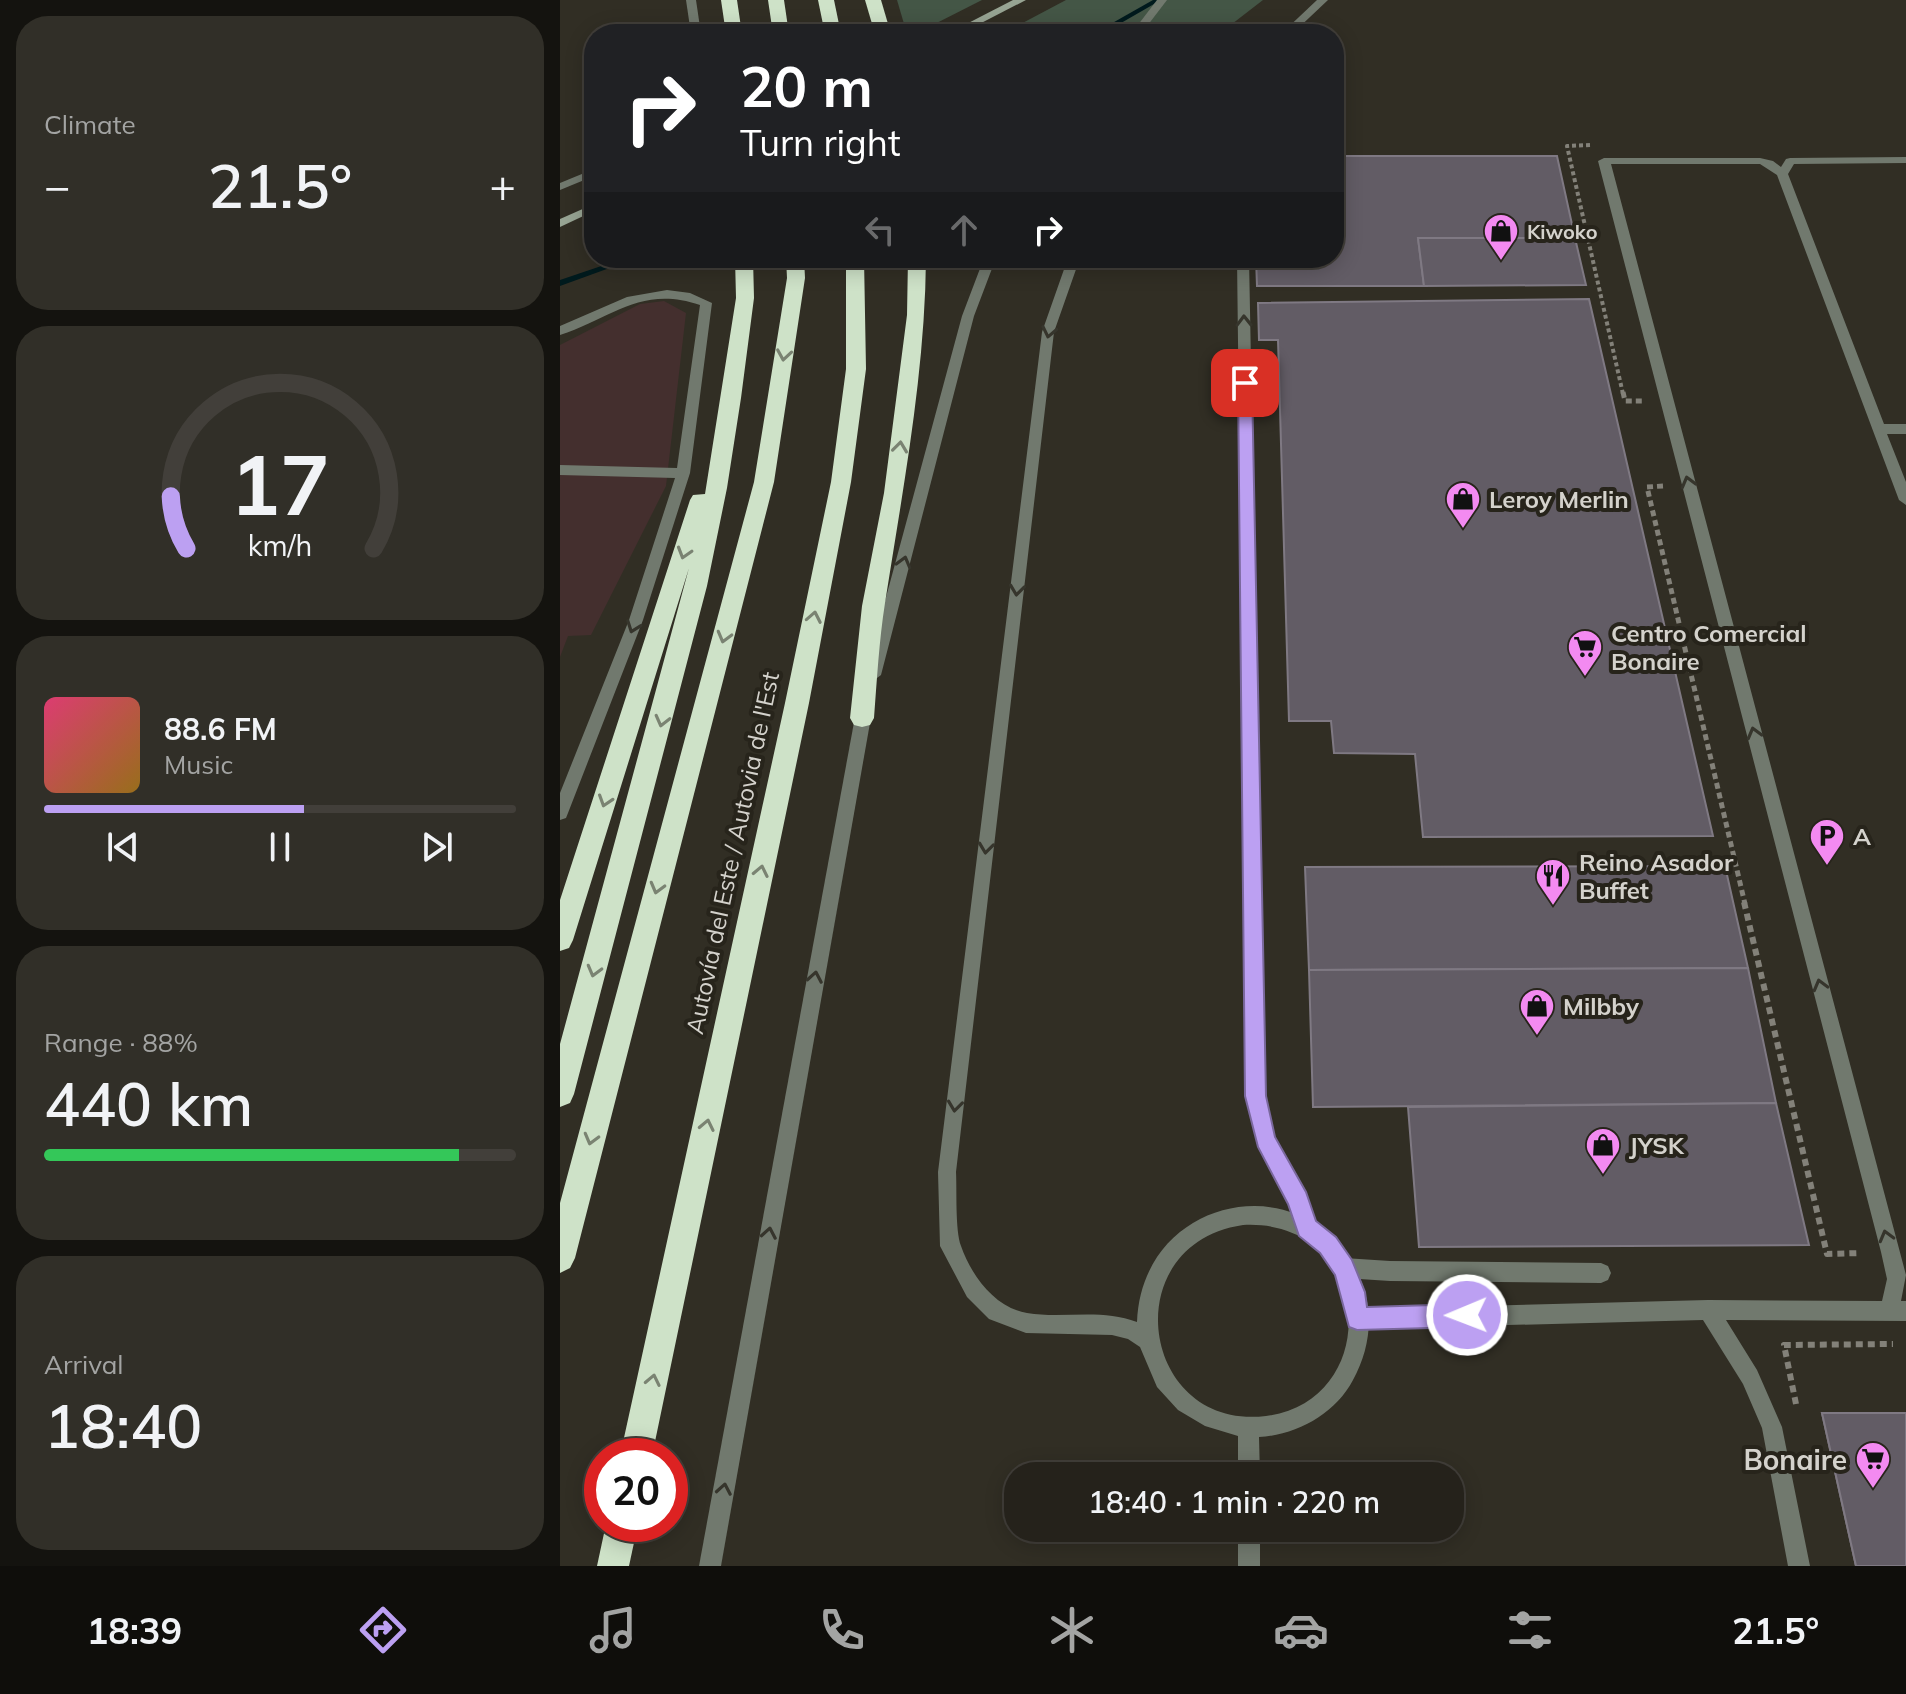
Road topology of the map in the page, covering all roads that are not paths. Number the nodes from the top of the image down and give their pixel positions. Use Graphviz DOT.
graph roads {
  1 [pos="691,0"];
  2 [pos="729,0"];
  3 [pos="776,0"];
  4 [pos="826,0"];
  5 [pos="873,0"];
  6 [pos="1021,0"];
  7 [pos="1162,0"];
  8 [pos="1323,0"];
  9 [pos="695,24"];
  10 [pos="733,24"];
  11 [pos="780,24"];
  12 [pos="831,24"];
  13 [pos="880,24"];
  14 [pos="972,24"];
  15 [pos="1144,24"];
  16 [pos="1297,24"];
  17 [pos="1906,160"];
  18 [pos="1782,174"];
  19 [pos="584,176"];
  20 [pos="560,187"];
  21 [pos="584,212"];
  22 [pos="560,223"];
  23 [pos="744,268"];
  24 [pos="795,268"];
  25 [pos="855,268"];
  26 [pos="917,268"];
  27 [pos="986,268"];
  28 [pos="1070,268"];
  29 [pos="1243,268"];
  30 [pos="560,331"];
  31 [pos="731,398"];
  32 [pos="1879,429"];
  33 [pos="1906,429"];
  34 [pos="560,470"];
  35 [pos="683,473"];
  36 [pos="1906,500"];
  37 [pos="862,718"];
  38 [pos="560,813"];
  39 [pos="560,940"];
  40 [pos="560,1094"];
  41 [pos="1307,1228"];
  42 [pos="560,1258"];
  43 [pos="1344,1268"];
  44 [pos="1601,1273"];
  45 [pos="1708,1310"];
  46 [pos="1897,1311"];
  47 [pos="1357,1319"];
  48 [pos="1150,1342"];
  49 [pos="1248,1431"];
  50 [pos="640,1438"];
  51 [pos="1249,1462"];
  52 [pos="618,1542"];
  53 [pos="1249,1542"];
  54 [pos="613,1566"];
  55 [pos="710,1566"];
  56 [pos="1249,1566"];
  57 [pos="1799,1566"];
  1 -- 9 [label="street"];
  2 -- 10 [label="highway"];
  3 -- 11 [label="highway"];
  4 -- 12 [label="highway"];
  5 -- 13 [label="highway"];
  6 -- 14 [label="main road"];
  7 -- 15 [label="street"];
  8 -- 16 [label="street"];
  17 -- 18 [label="street"];
  18 -- 32 [label="street"];
  46 -- 18 [label="street, one-way"];
  19 -- 20 [label="street"];
  21 -- 22 [label="main road"];
  23 -- 31 [label="highway"];
  24 -- 42 [label="highway, one-way"];
  50 -- 25 [label="highway, Autovía del Este / Autovia de l'Est, one-way"];
  37 -- 26 [label="highway, one-way"];
  37 -- 27 [label="street, one-way"];
  28 -- 48 [label="street, one-way"];
  41 -- 29 [label="street, one-way"];
  30 -- 35 [label="street"];
  31 -- 39 [label="highway, one-way"];
  31 -- 40 [label="highway, one-way"];
  32 -- 33 [label="street"];
  32 -- 36 [label="street"];
  34 -- 35 [label="street"];
  35 -- 38 [label="street, one-way"];
  55 -- 37 [label="street, one-way"];
  41 -- 43 [label="street"];
  41 -- 48 [label="street"];
  43 -- 44 [label="street"];
  43 -- 47 [label="street"];
  45 -- 46 [label="street"];
  45 -- 47 [label="street"];
  45 -- 57 [label="street"];
  47 -- 49 [label="street"];
  48 -- 49 [label="street"];
  49 -- 51 [label="street"];
  52 -- 54 [label="highway"];
  53 -- 56 [label="street"];
}
